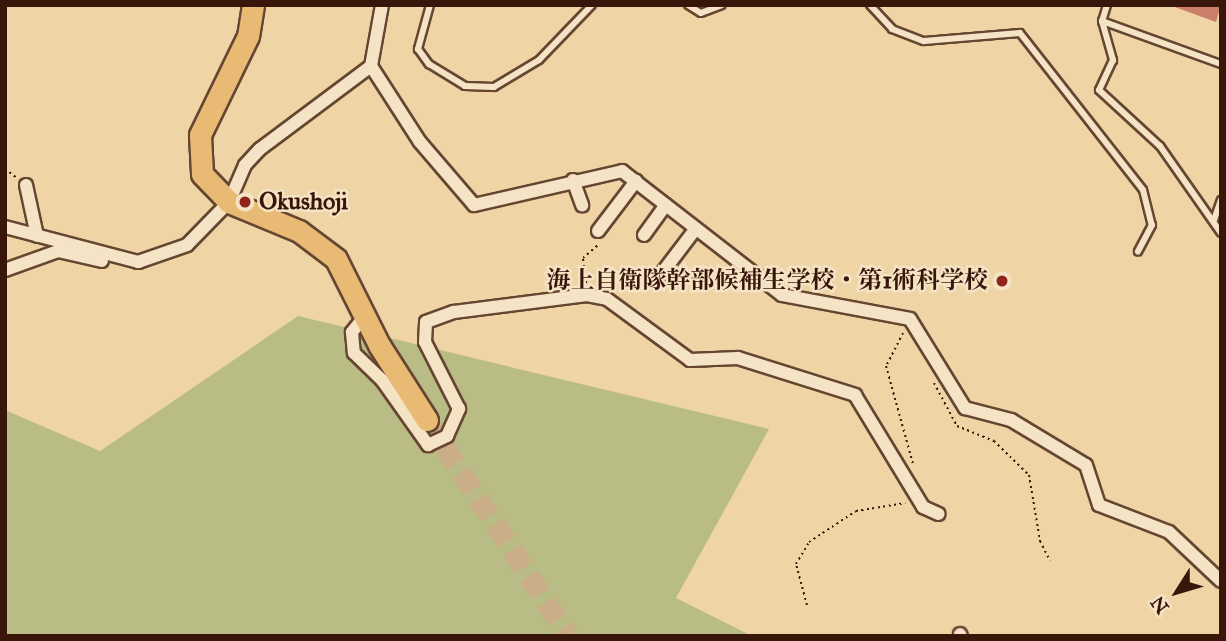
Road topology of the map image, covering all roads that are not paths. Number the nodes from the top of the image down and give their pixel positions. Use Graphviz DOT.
graph roads {
  1 [pos="253,5"];
  2 [pos="382,5"];
  3 [pos="430,5"];
  4 [pos="592,5"];
  5 [pos="688,5"];
  6 [pos="722,5"];
  7 [pos="870,5"];
  8 [pos="1107,5"];
  9 [pos="1102,21"];
  10 [pos="1221,64"];
  11 [pos="371,66"];
  12 [pos="573,180"];
  13 [pos="636,181"];
  14 [pos="26,186"];
  15 [pos="1221,200"];
  16 [pos="229,202"];
  17 [pos="582,205"];
  18 [pos="666,205"];
  19 [pos="1214,220"];
  20 [pos="5,227"];
  21 [pos="598,231"];
  22 [pos="694,231"];
  23 [pos="1221,233"];
  24 [pos="645,235"];
  25 [pos="37,236"];
  26 [pos="1138,251"];
  27 [pos="112,257"];
  28 [pos="5,270"];
  29 [pos="656,281"];
  30 [pos="365,316"];
  31 [pos="427,420"];
  32 [pos="939,514"];
  33 [pos="1221,582"];
  1 -- 16 [label="highway"];
  2 -- 11 [label="street"];
  3 -- 4 [label="lane"];
  5 -- 6 [label="lane"];
  7 -- 26 [label="lane"];
  8 -- 9 [label="lane"];
  9 -- 10 [label="lane"];
  9 -- 19 [label="lane"];
  11 -- 12 [label="street"];
  11 -- 16 [label="street"];
  12 -- 13 [label="street"];
  12 -- 17 [label="street"];
  13 -- 18 [label="street"];
  13 -- 21 [label="street"];
  14 -- 25 [label="street"];
  15 -- 19 [label="lane"];
  16 -- 27 [label="street"];
  16 -- 30 [label="highway"];
  18 -- 22 [label="street"];
  18 -- 24 [label="street"];
  19 -- 23 [label="lane"];
  20 -- 25 [label="street"];
  22 -- 29 [label="street"];
  22 -- 33 [label="street"];
  25 -- 27 [label="street"];
  27 -- 28 [label="street"];
  30 -- 31 [label="highway"];
  30 -- 32 [label="street"];
}
